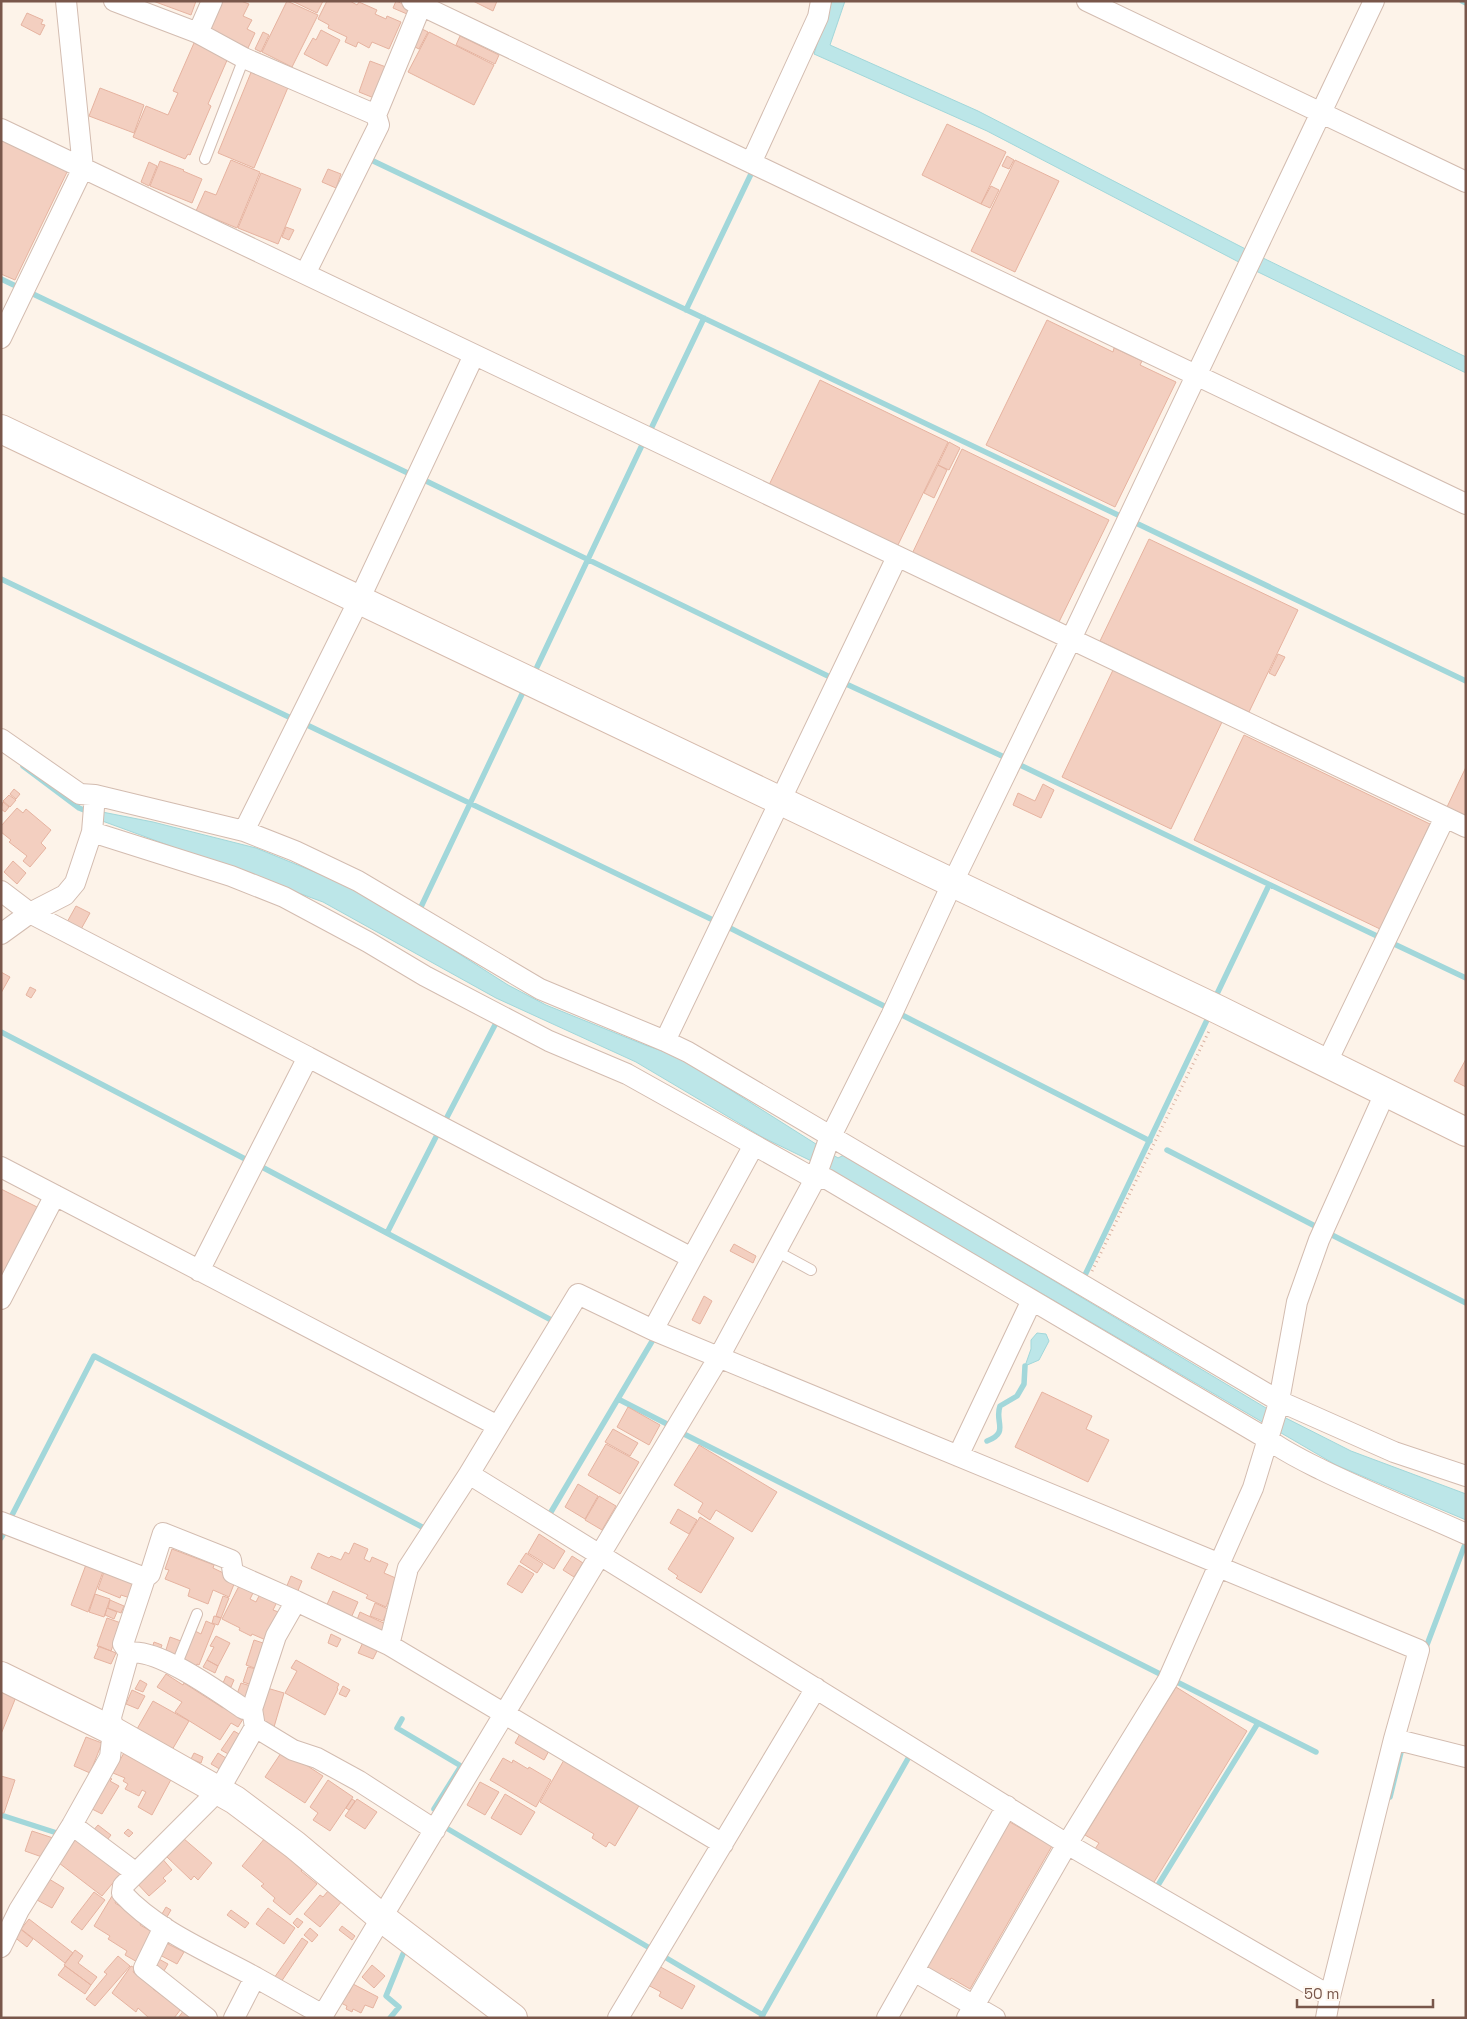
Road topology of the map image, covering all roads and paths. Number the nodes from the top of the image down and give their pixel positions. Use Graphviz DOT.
graph roads {
  1 [pos="66,1"];
  2 [pos="114,1"];
  3 [pos="212,1"];
  4 [pos="821,1"];
  5 [pos="1087,1"];
  6 [pos="1374,1"];
  7 [pos="419,3"];
  8 [pos="198,33"];
  9 [pos="244,58"];
  10 [pos="1321,112"];
  11 [pos="376,115"];
  12 [pos="1,129"];
  13 [pos="205,159"];
  14 [pos="751,163"];
  15 [pos="83,168"];
  16 [pos="1466,182"];
  17 [pos="305,274"];
  18 [pos="1,338"];
  19 [pos="474,355"];
  20 [pos="1195,375"];
  21 [pos="1,429"];
  22 [pos="1466,504"];
  23 [pos="898,556"];
  24 [pos="359,600"];
  25 [pos="1071,639"];
  26 [pos="1,738"];
  27 [pos="95,798"];
  28 [pos="780,802"];
  29 [pos="1445,817"];
  30 [pos="92,827"];
  31 [pos="1466,827"];
  32 [pos="244,831"];
  33 [pos="952,884"];
  34 [pos="1,891"];
  35 [pos="30,913"];
  36 [pos="1,934"];
  37 [pos="1219,1010"];
  38 [pos="665,1041"];
  39 [pos="308,1057"];
  40 [pos="1326,1064"];
  41 [pos="1385,1093"];
  42 [pos="1466,1132"];
  43 [pos="829,1139"];
  44 [pos="754,1145"];
  45 [pos="1,1168"];
  46 [pos="817,1174"];
  47 [pos="55,1195"];
  48 [pos="776,1251"];
  49 [pos="692,1258"];
  50 [pos="811,1270"];
  51 [pos="199,1271"];
  52 [pos="1084,1286"];
  53 [pos="1,1299"];
  54 [pos="1032,1300"];
  55 [pos="653,1330"];
  56 [pos="719,1357"];
  57 [pos="1279,1404"];
  58 [pos="498,1426"];
  59 [pos="1270,1437"];
  60 [pos="958,1456"];
  61 [pos="469,1474"];
  62 [pos="1466,1476"];
  63 [pos="1,1522"];
  64 [pos="1466,1534"];
  65 [pos="599,1554"];
  66 [pos="1220,1564"];
  67 [pos="145,1578"];
  68 [pos="296,1601"];
  69 [pos="197,1614"];
  70 [pos="389,1646"];
  71 [pos="129,1653"];
  72 [pos="176,1666"];
  73 [pos="1,1676"];
  74 [pos="816,1688"];
  75 [pos="504,1714"];
  76 [pos="254,1718"];
  77 [pos="113,1731"];
  78 [pos="1394,1739"];
  79 [pos="1466,1757"];
  80 [pos="219,1790"];
  81 [pos="1007,1806"];
  82 [pos="72,1824"];
  83 [pos="435,1830"];
  84 [pos="723,1844"];
  85 [pos="1067,1844"];
  86 [pos="136,1873"];
  87 [pos="382,1918"];
  88 [pos="164,1928"];
  89 [pos="1,1947"];
  90 [pos="914,1971"];
  91 [pos="255,1977"];
  92 [pos="1330,1996"];
  93 [pos="970,2012"];
  94 [pos="325,2016"];
  95 [pos="207,2018"];
  96 [pos="234,2018"];
  97 [pos="513,2018"];
  98 [pos="618,2018"];
  99 [pos="887,2018"];
  100 [pos="995,2018"];
  101 [pos="1326,2018"];
  1 -- 15 [label="street"];
  2 -- 8 [label="street"];
  3 -- 8 [label="street"];
  4 -- 14 [label="street"];
  5 -- 10 [label="street"];
  6 -- 10 [label="street"];
  7 -- 11 [label="street"];
  7 -- 14 [label="street"];
  8 -- 9 [label="street"];
  9 -- 11 [label="street"];
  9 -- 13 [label="lane"];
  10 -- 16 [label="street"];
  10 -- 20 [label="street"];
  11 -- 17 [label="street"];
  12 -- 15 [label="street"];
  14 -- 20 [label="street"];
  15 -- 17 [label="street"];
  15 -- 18 [label="street"];
  17 -- 19 [label="street"];
  19 -- 23 [label="street"];
  19 -- 24 [label="street"];
  20 -- 22 [label="street"];
  20 -- 25 [label="street"];
  21 -- 24 [label="street"];
  23 -- 25 [label="street"];
  23 -- 28 [label="street"];
  24 -- 28 [label="street"];
  24 -- 32 [label="street"];
  25 -- 29 [label="street"];
  25 -- 33 [label="street"];
  26 -- 27 [label="street"];
  27 -- 30 [label="street"];
  27 -- 32 [label="street"];
  28 -- 33 [label="street"];
  28 -- 38 [label="street"];
  29 -- 31 [label="street"];
  29 -- 40 [label="street"];
  30 -- 35 [label="street"];
  30 -- 44 [label="street"];
  32 -- 38 [label="street"];
  33 -- 37 [label="street"];
  33 -- 43 [label="street"];
  34 -- 35 [label="street"];
  35 -- 36 [label="street"];
  35 -- 39 [label="street"];
  37 -- 40 [label="street"];
  37 -- 52 [label="path"];
  38 -- 43 [label="street"];
  39 -- 49 [label="street"];
  39 -- 51 [label="street"];
  40 -- 41 [label="street"];
  41 -- 42 [label="street"];
  41 -- 57 [label="street"];
  43 -- 46 [label="street"];
  43 -- 52 [label="street"];
  44 -- 46 [label="street"];
  44 -- 49 [label="street"];
  45 -- 47 [label="street"];
  46 -- 48 [label="street"];
  46 -- 54 [label="street"];
  47 -- 51 [label="street"];
  47 -- 53 [label="street"];
  48 -- 50 [label="lane"];
  48 -- 56 [label="street"];
  49 -- 55 [label="street"];
  51 -- 58 [label="street"];
  52 -- 57 [label="street"];
  54 -- 59 [label="street"];
  54 -- 60 [label="street"];
  55 -- 56 [label="street"];
  55 -- 58 [label="street"];
  56 -- 60 [label="street"];
  56 -- 65 [label="street"];
  57 -- 59 [label="street"];
  57 -- 62 [label="street"];
  58 -- 61 [label="street"];
  59 -- 64 [label="street"];
  59 -- 66 [label="street"];
  60 -- 66 [label="street"];
  61 -- 65 [label="street"];
  61 -- 70 [label="street"];
  63 -- 67 [label="street"];
  65 -- 74 [label="street"];
  65 -- 75 [label="street"];
  66 -- 78 [label="street"];
  66 -- 85 [label="street"];
  67 -- 68 [label="street"];
  67 -- 71 [label="street"];
  68 -- 70 [label="street"];
  68 -- 76 [label="street"];
  69 -- 72 [label="lane"];
  70 -- 75 [label="street"];
  71 -- 72 [label="street"];
  71 -- 77 [label="street"];
  72 -- 76 [label="street"];
  73 -- 77 [label="street"];
  74 -- 81 [label="street"];
  74 -- 84 [label="street"];
  75 -- 83 [label="street"];
  75 -- 84 [label="street"];
  76 -- 80 [label="street"];
  76 -- 83 [label="street"];
  77 -- 80 [label="street"];
  77 -- 82 [label="street"];
  78 -- 79 [label="street"];
  78 -- 92 [label="street"];
  80 -- 86 [label="street"];
  80 -- 87 [label="street"];
  81 -- 85 [label="street"];
  81 -- 90 [label="street"];
  82 -- 86 [label="street"];
  82 -- 89 [label="street"];
  83 -- 87 [label="street"];
  84 -- 98 [label="street"];
  85 -- 92 [label="street"];
  85 -- 93 [label="street"];
  86 -- 88 [label="street"];
  87 -- 94 [label="street"];
  87 -- 97 [label="street"];
  88 -- 91 [label="street"];
  88 -- 95 [label="street"];
  90 -- 93 [label="street"];
  90 -- 99 [label="street"];
  91 -- 94 [label="street"];
  91 -- 96 [label="street"];
  92 -- 101 [label="street"];
  93 -- 100 [label="street"];
}
